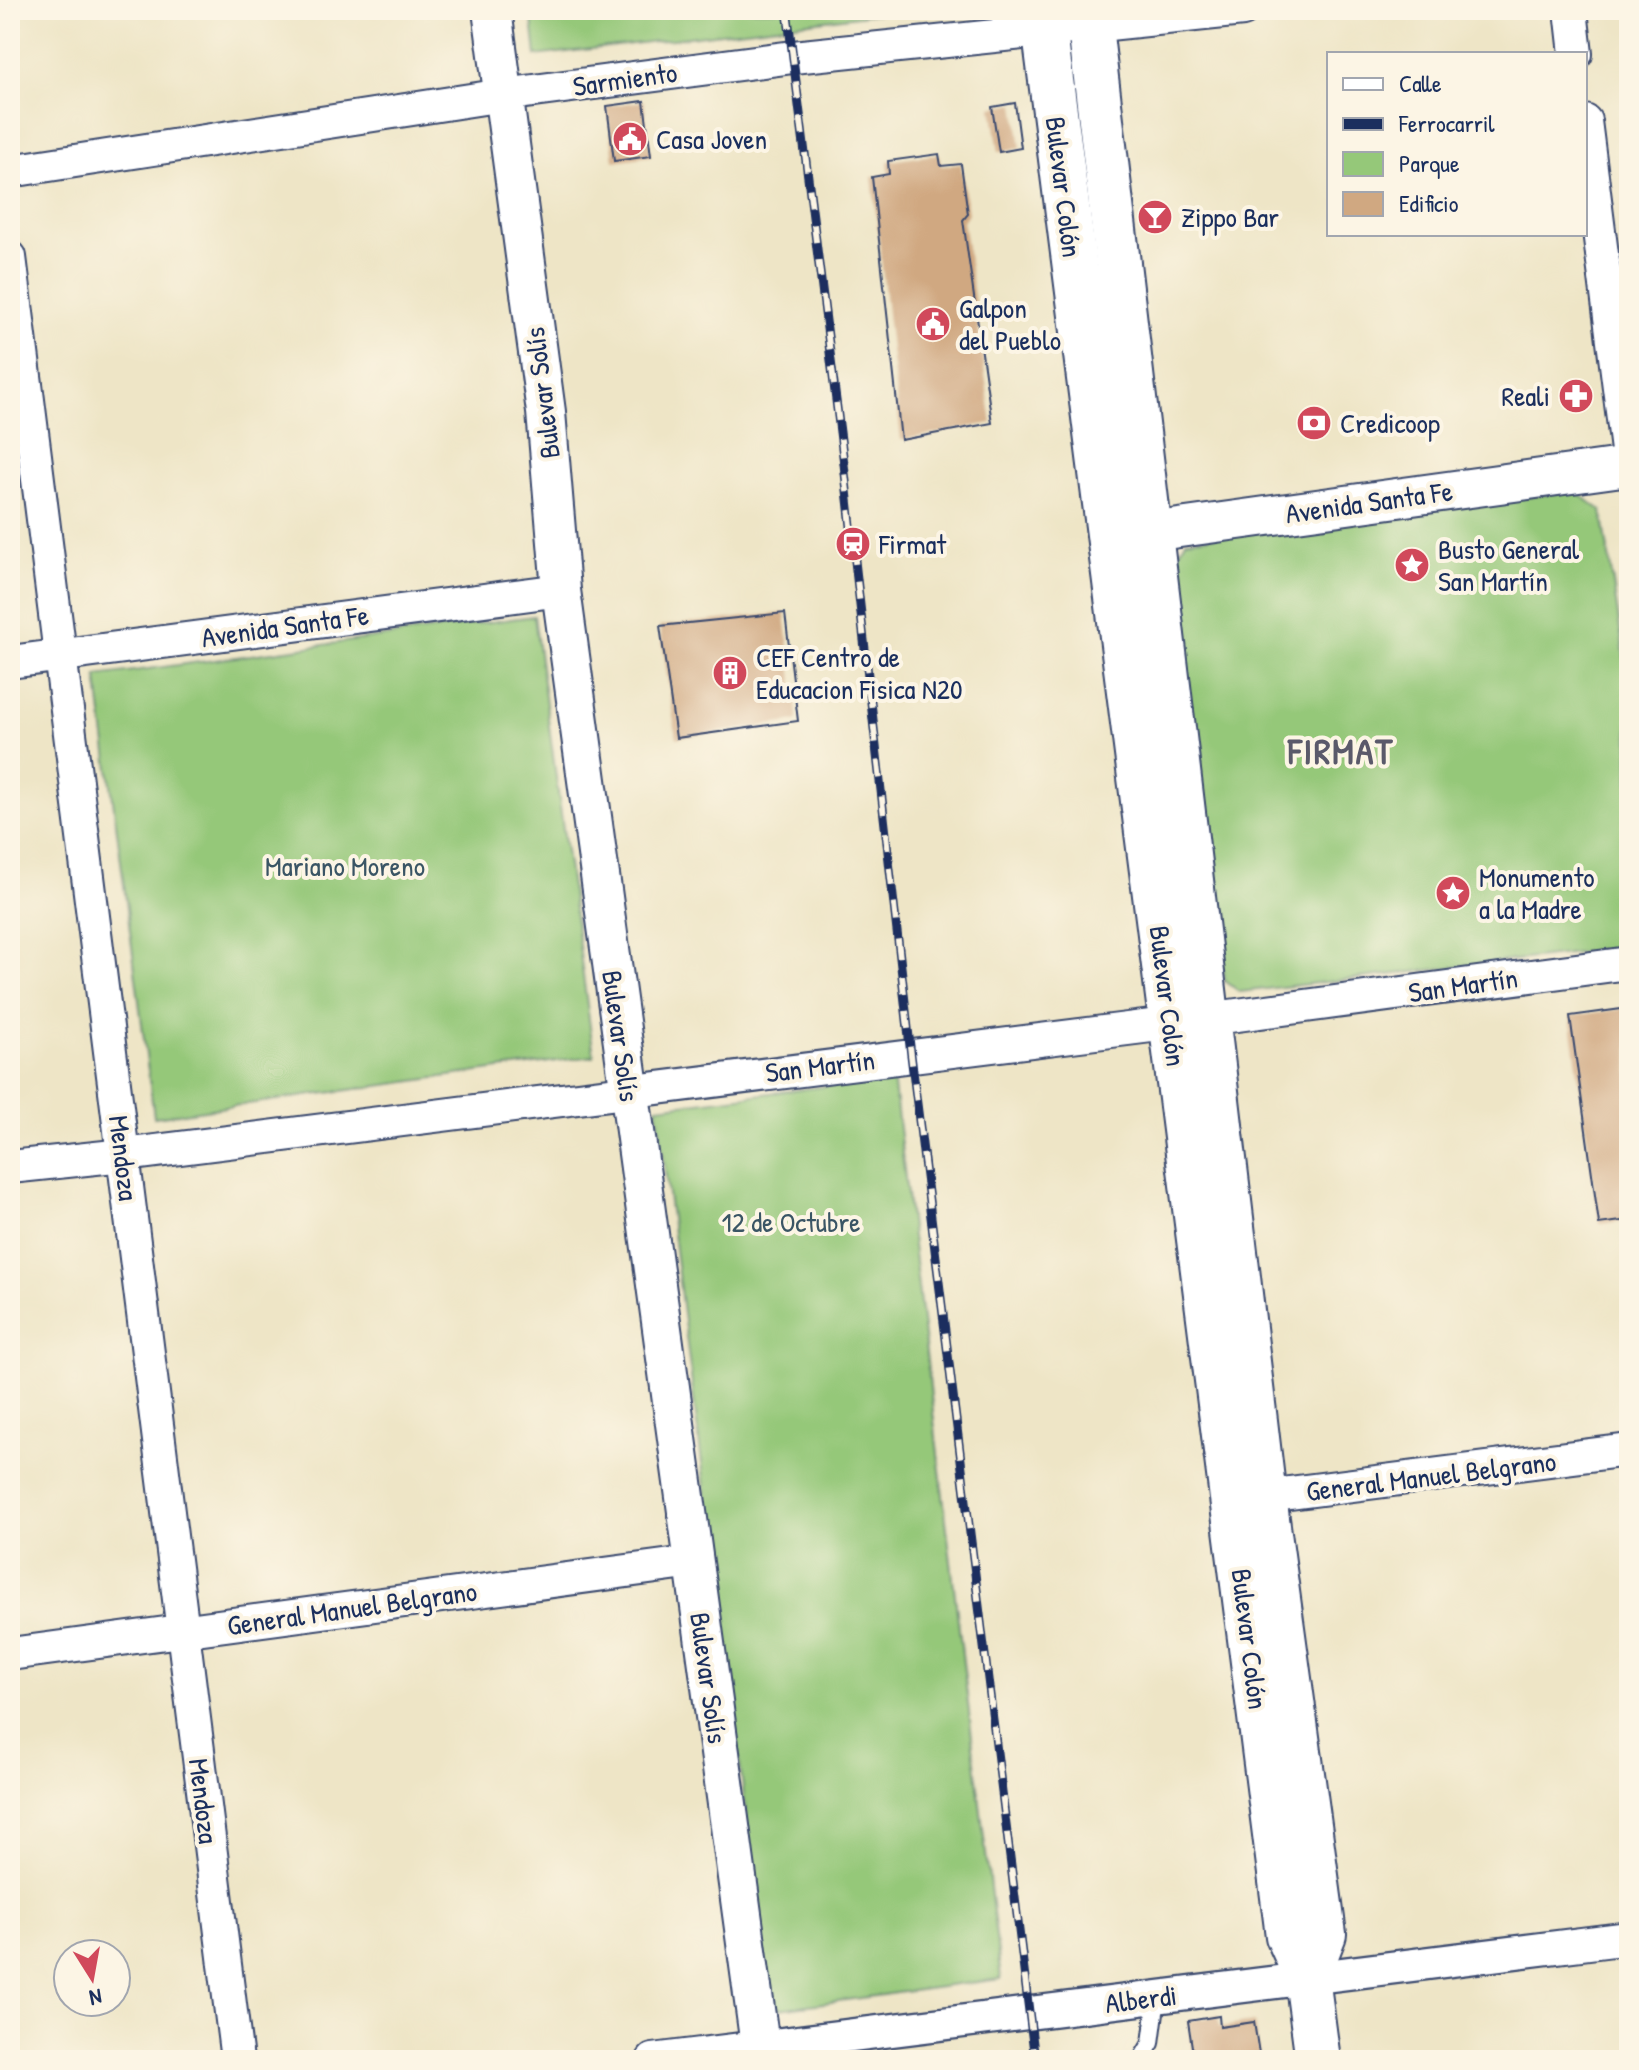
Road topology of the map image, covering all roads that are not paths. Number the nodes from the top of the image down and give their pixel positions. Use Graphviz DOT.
graph roads {
  1 [pos="492,10"];
  2 [pos="1243,10"];
  3 [pos="1571,10"];
  4 [pos="1089,17"];
  5 [pos="1043,20"];
  6 [pos="1576,52"];
  7 [pos="503,95"];
  8 [pos="1587,137"];
  9 [pos="10,171"];
  10 [pos="10,257"];
  11 [pos="1629,466"];
  12 [pos="1130,535"];
  13 [pos="561,590"];
  14 [pos="60,656"];
  15 [pos="10,662"];
  16 [pos="1629,963"];
  17 [pos="1189,1021"];
  18 [pos="628,1090"];
  19 [pos="124,1155"];
  20 [pos="10,1167"];
  21 [pos="1629,1450"];
  22 [pos="1248,1499"];
  23 [pos="694,1562"];
  24 [pos="183,1631"];
  25 [pos="10,1654"];
  26 [pos="1629,1938"];
  27 [pos="1307,1978"];
  28 [pos="1157,1997"];
  29 [pos="761,2053"];
  30 [pos="237,2060"];
  31 [pos="653,2060"];
  32 [pos="1141,2060"];
  33 [pos="1318,2060"];
  1 -- 7 [label="street, Bulevar Solís"];
  2 -- 4 [label="street, Sarmiento"];
  3 -- 6 [label="street"];
  4 -- 5 [label="street, Sarmiento"];
  4 -- 12 [label="main road, Bulevar Colón"];
  5 -- 7 [label="street, Sarmiento"];
  5 -- 12 [label="main road, Bulevar Colón"];
  7 -- 9 [label="street, Sarmiento"];
  7 -- 13 [label="street, Bulevar Solís"];
  8 -- 11 [label="street"];
  10 -- 14 [label="street, Mendoza"];
  11 -- 12 [label="street, Avenida Santa Fe"];
  12 -- 17 [label="main road, Bulevar Colón"];
  13 -- 14 [label="street, Avenida Santa Fe"];
  13 -- 18 [label="street, Bulevar Solís"];
  14 -- 15 [label="street, Avenida Santa Fe"];
  14 -- 19 [label="street, Mendoza"];
  16 -- 17 [label="street, San Martín"];
  17 -- 18 [label="street, San Martín"];
  17 -- 22 [label="main road, Bulevar Colón"];
  18 -- 19 [label="street, San Martín"];
  18 -- 23 [label="street, Bulevar Solís"];
  19 -- 20 [label="street, San Martín"];
  19 -- 24 [label="street, Mendoza"];
  21 -- 22 [label="street, General Manuel Belgrano"];
  22 -- 27 [label="main road, Bulevar Colón"];
  23 -- 24 [label="street, General Manuel Belgrano"];
  23 -- 29 [label="street, Bulevar Solís"];
  24 -- 25 [label="street, General Manuel Belgrano"];
  24 -- 30 [label="street, Mendoza"];
  26 -- 27 [label="street, Alberdi"];
  27 -- 28 [label="street, Alberdi"];
  27 -- 33 [label="main road, Bulevar Colón"];
  28 -- 29 [label="street, Alberdi"];
  28 -- 32 [label="lane"];
  29 -- 31 [label="street, Alberdi"];
}
